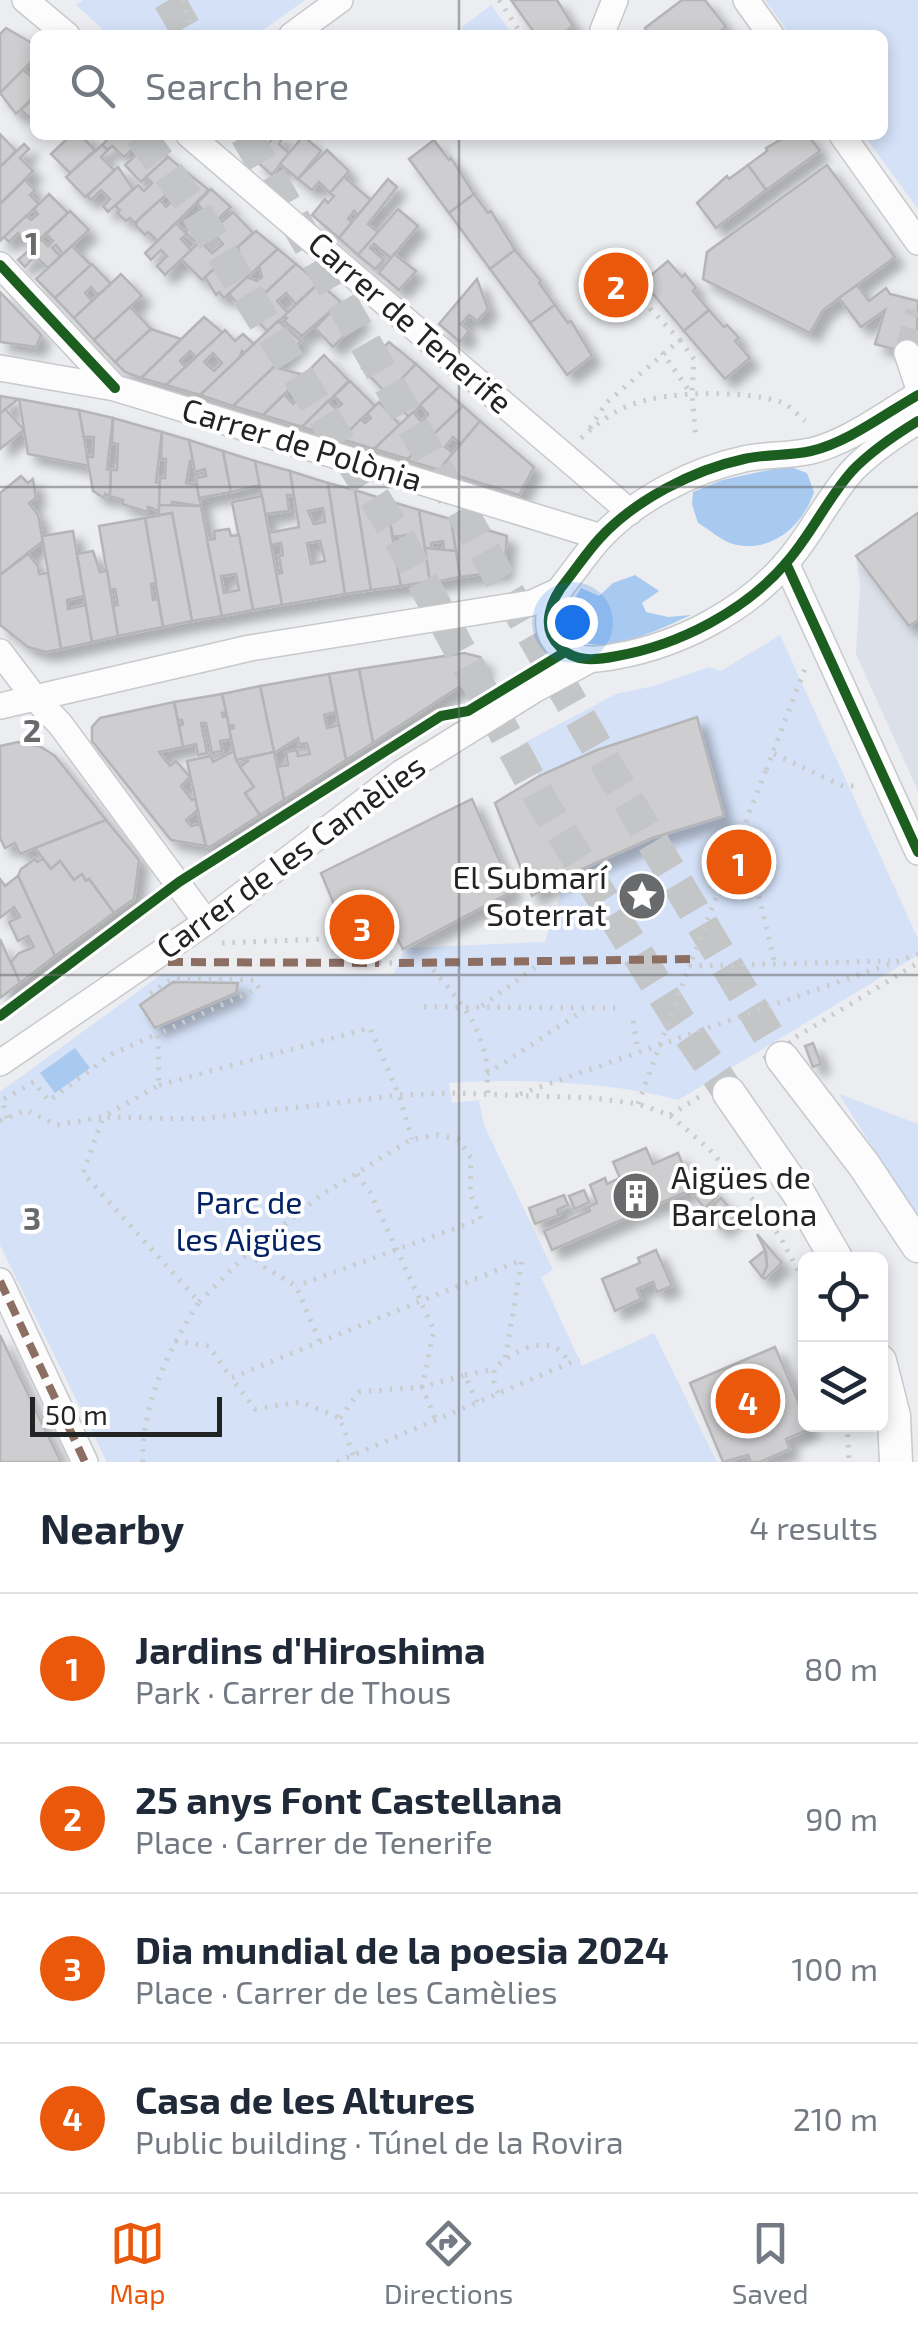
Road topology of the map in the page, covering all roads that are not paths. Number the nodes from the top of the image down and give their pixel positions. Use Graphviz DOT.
graph roads {
  1 [pos="340,0"];
  2 [pos="615,0"];
  3 [pos="746,0"];
  4 [pos="25,2"];
  5 [pos="61,30"];
  6 [pos="299,30"];
  7 [pos="603,30"];
  8 [pos="767,30"];
  9 [pos="196,140"];
  10 [pos="846,140"];
  11 [pos="918,242"];
  12 [pos="0,265"];
  13 [pos="907,353"];
  14 [pos="0,368"];
  15 [pos="918,386"];
  16 [pos="115,388"];
  17 [pos="918,395"];
  18 [pos="918,420"];
  19 [pos="813,451"];
  20 [pos="630,512"];
  21 [pos="819,516"];
  22 [pos="601,537"];
  23 [pos="786,564"];
  24 [pos="556,592"];
  25 [pos="0,652"];
  26 [pos="588,661"];
  27 [pos="34,697"];
  28 [pos="0,706"];
  29 [pos="918,852"];
  30 [pos="209,933"];
  31 [pos="784,1051"];
  32 [pos="0,1063"];
  33 [pos="729,1092"];
  34 [pos="918,1246"];
  35 [pos="832,1252"];
  36 [pos="0,1281"];
  37 [pos="888,1392"];
  38 [pos="85,1462"];
  39 [pos="896,1462"];
  1 -- 6 [label="street"];
  2 -- 7 [label="street"];
  3 -- 8 [label="street"];
  4 -- 5 [label="street"];
  9 -- 20 [label="street, Carrer de Tenerife"];
  10 -- 11 [label="street"];
  12 -- 16 [label="street"];
  13 -- 15 [label="street"];
  14 -- 16 [label="street, Carrer de Polònia"];
  16 -- 22 [label="street, Carrer de Polònia"];
  17 -- 19 [label="street"];
  18 -- 21 [label="street, Carrer de les Camèlies"];
  19 -- 20 [label="street"];
  19 -- 21 [label="street"];
  20 -- 22 [label="street"];
  21 -- 23 [label="street, Carrer de les Camèlies"];
  22 -- 24 [label="street"];
  23 -- 26 [label="street, Carrer de les Camèlies"];
  23 -- 29 [label="street"];
  24 -- 26 [label="street"];
  24 -- 27 [label="street"];
  25 -- 27 [label="street"];
  26 -- 30 [label="street, Carrer de les Camèlies"];
  27 -- 28 [label="street"];
  27 -- 30 [label="street"];
  30 -- 32 [label="street, Carrer de les Camèlies"];
  31 -- 34 [label="main road"];
  33 -- 35 [label="main road"];
  36 -- 38 [label="street"];
  37 -- 39 [label="main road"];
}
